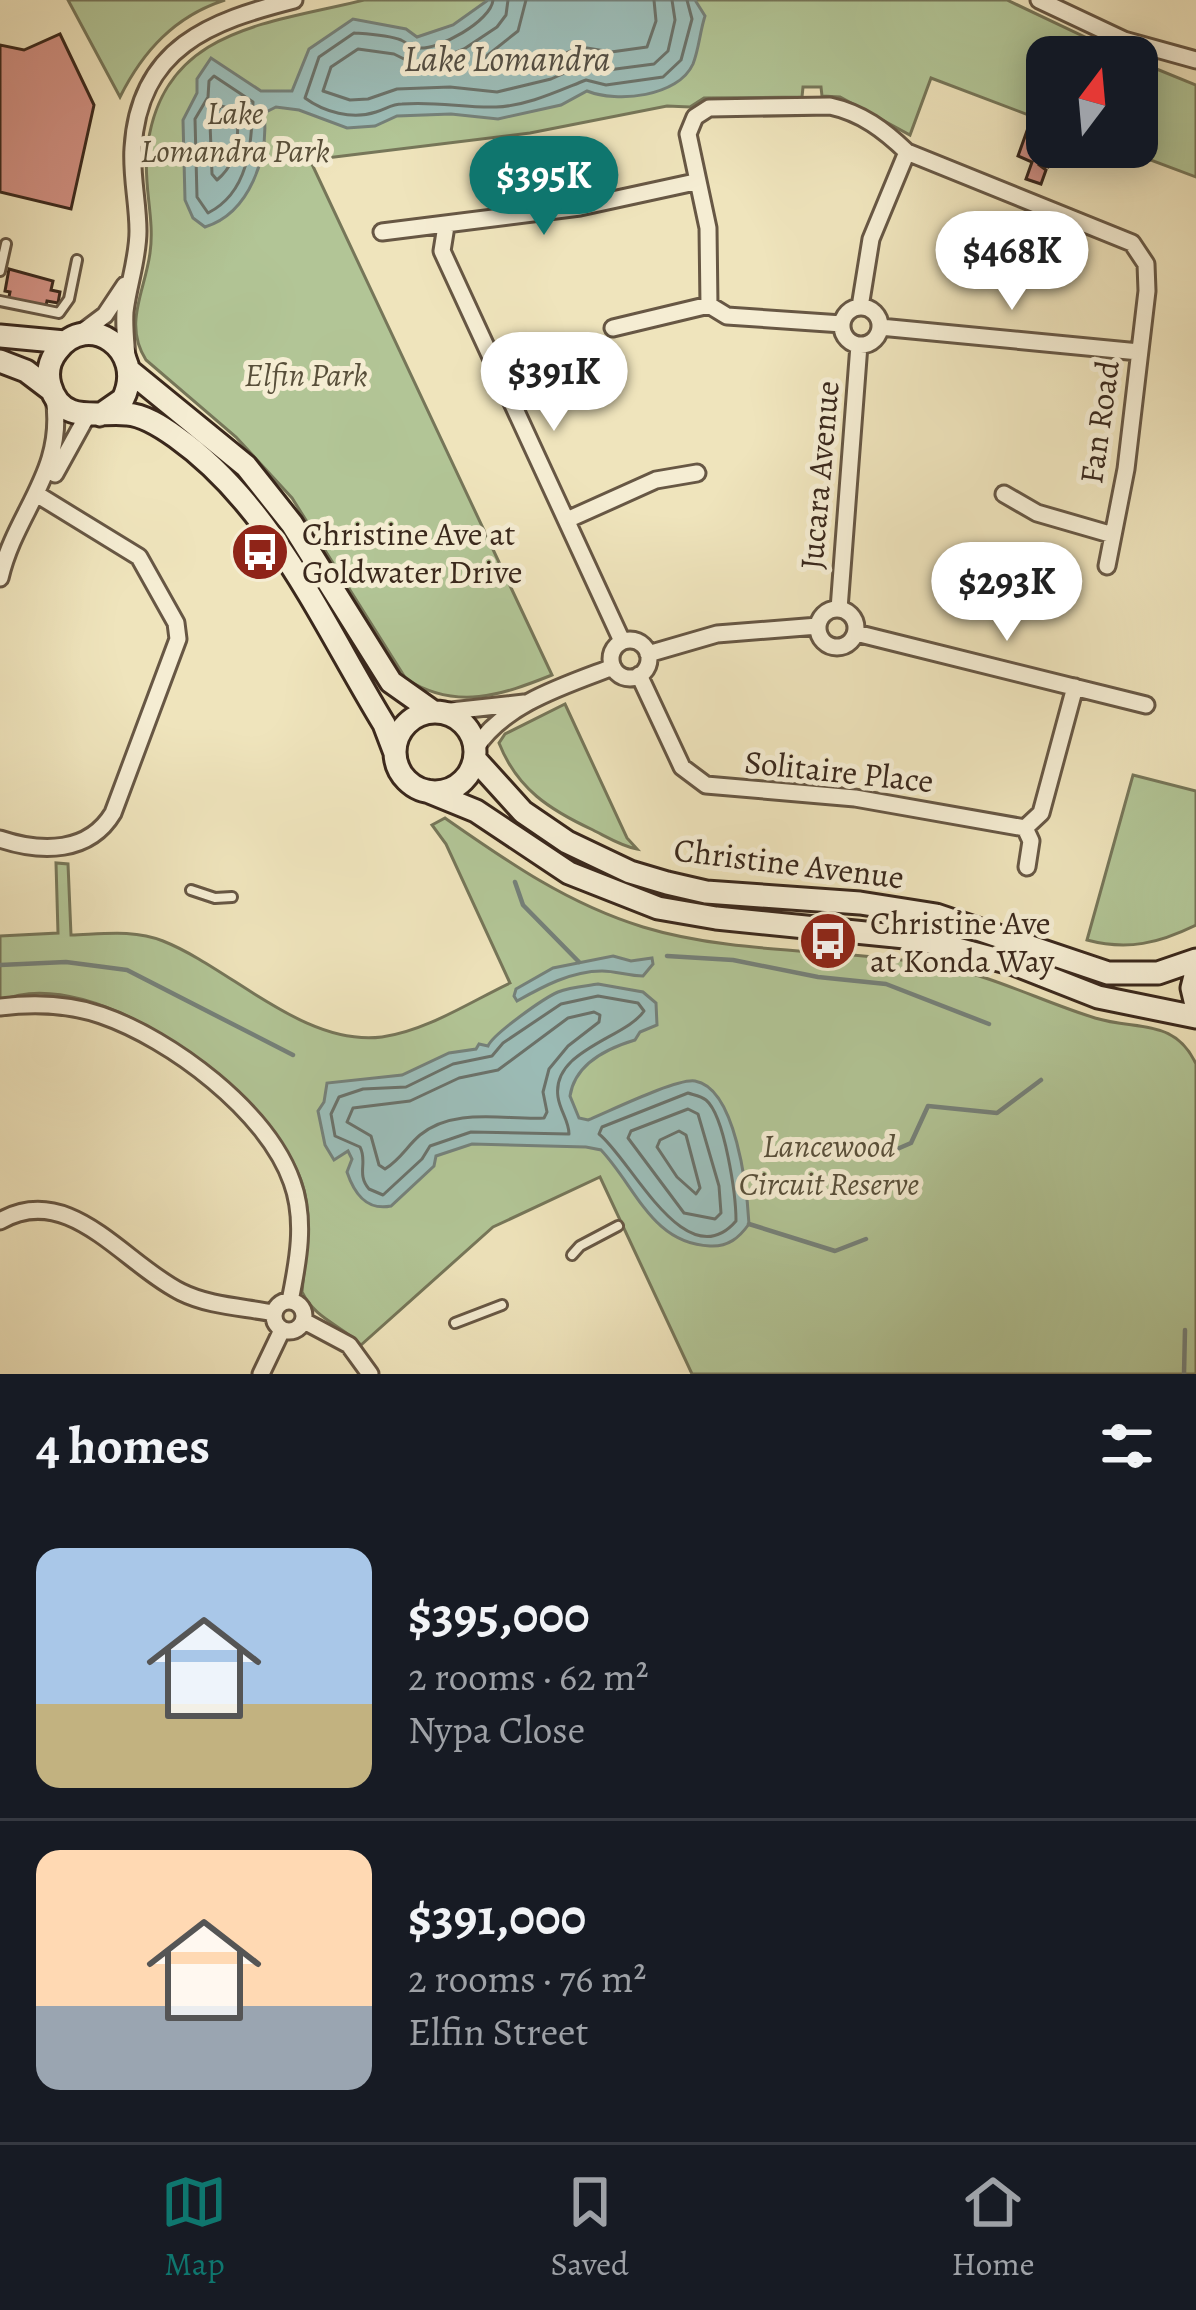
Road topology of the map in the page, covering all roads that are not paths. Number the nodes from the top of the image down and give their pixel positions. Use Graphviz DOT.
graph roads {
  1 [pos="295,0"];
  2 [pos="1039,0"];
  3 [pos="1196,60"];
  4 [pos="907,152"];
  5 [pos="695,182"];
  6 [pos="446,226"];
  7 [pos="382,232"];
  8 [pos="6,244"];
  9 [pos="77,260"];
  10 [pos="0,271"];
  11 [pos="132,272"];
  12 [pos="0,301"];
  13 [pos="709,305"];
  14 [pos="860,307"];
  15 [pos="842,324"];
  16 [pos="880,327"];
  17 [pos="613,328"];
  18 [pos="0,336"];
  19 [pos="71,339"];
  20 [pos="860,345"];
  21 [pos="1139,352"];
  22 [pos="0,361"];
  23 [pos="129,365"];
  24 [pos="53,393"];
  25 [pos="93,416"];
  26 [pos="697,473"];
  27 [pos="1004,494"];
  28 [pos="38,495"];
  29 [pos="567,520"];
  30 [pos="1113,536"];
  31 [pos="1107,566"];
  32 [pos="0,578"];
  33 [pos="838,609"];
  34 [pos="818,626"];
  35 [pos="856,633"];
  36 [pos="622,641"];
  37 [pos="648,654"];
  38 [pos="613,667"];
  39 [pos="639,675"];
  40 [pos="1075,687"];
  41 [pos="532,701"];
  42 [pos="1146,705"];
  43 [pos="437,712"];
  44 [pos="394,753"];
  45 [pos="475,754"];
  46 [pos="427,791"];
  47 [pos="1025,828"];
  48 [pos="0,839"];
  49 [pos="1027,867"];
  50 [pos="191,890"];
  51 [pos="232,897"];
  52 [pos="1196,960"];
  53 [pos="1196,972"];
  54 [pos="1196,1005"];
  55 [pos="0,1007"];
  56 [pos="1196,1018"];
  57 [pos="0,1221"];
  58 [pos="618,1226"];
  59 [pos="572,1256"];
  60 [pos="290,1301"];
  61 [pos="502,1305"];
  62 [pos="273,1313"];
  63 [pos="304,1321"];
  64 [pos="455,1323"];
  65 [pos="282,1330"];
  66 [pos="261,1374"];
  67 [pos="370,1374"];
  1 -- 11 [label="street"];
  2 -- 3 [label="street"];
  4 -- 5 [label="street, Fan Road"];
  4 -- 14 [label="street"];
  4 -- 21 [label="street, Fan Road"];
  5 -- 6 [label="street"];
  5 -- 13 [label="street"];
  6 -- 7 [label="street"];
  6 -- 29 [label="street"];
  8 -- 10 [label="lane"];
  9 -- 12 [label="lane"];
  11 -- 19 [label="street"];
  11 -- 23 [label="street"];
  13 -- 15 [label="street"];
  13 -- 17 [label="street"];
  14 -- 15 [label="street"];
  14 -- 16 [label="street"];
  15 -- 20 [label="street"];
  16 -- 20 [label="street"];
  16 -- 21 [label="street"];
  18 -- 19 [label="main road"];
  19 -- 23 [label="main road"];
  19 -- 24 [label="main road"];
  20 -- 33 [label="street, Jucara Avenue"];
  21 -- 30 [label="street, Fan Road"];
  22 -- 24 [label="main road"];
  23 -- 25 [label="main road"];
  23 -- 43 [label="main road"];
  24 -- 25 [label="main road"];
  24 -- 28 [label="street"];
  25 -- 28 [label="street"];
  25 -- 44 [label="main road"];
  26 -- 29 [label="street"];
  27 -- 30 [label="street"];
  28 -- 32 [label="street"];
  28 -- 48 [label="street"];
  29 -- 36 [label="street"];
  30 -- 31 [label="street, Fan Road"];
  33 -- 34 [label="street"];
  33 -- 35 [label="street"];
  34 -- 35 [label="street"];
  34 -- 37 [label="street"];
  35 -- 40 [label="street"];
  36 -- 37 [label="street"];
  36 -- 38 [label="street"];
  37 -- 39 [label="street"];
  38 -- 39 [label="street"];
  38 -- 41 [label="street"];
  39 -- 47 [label="street, Solitaire Place"];
  40 -- 42 [label="street"];
  40 -- 47 [label="street"];
  41 -- 43 [label="street"];
  41 -- 45 [label="street"];
  43 -- 44 [label="main road"];
  43 -- 45 [label="main road"];
  44 -- 46 [label="main road"];
  45 -- 46 [label="main road"];
  45 -- 52 [label="main road, Christine Avenue"];
  46 -- 56 [label="main road, Christine Avenue"];
  47 -- 49 [label="street"];
  50 -- 51 [label="lane"];
  53 -- 54 [label="main road"];
  55 -- 60 [label="street"];
  57 -- 62 [label="street"];
  58 -- 59 [label="lane"];
  60 -- 62 [label="street"];
  60 -- 63 [label="street"];
  61 -- 64 [label="lane"];
  62 -- 65 [label="street"];
  63 -- 65 [label="street"];
  63 -- 67 [label="street"];
  65 -- 66 [label="street"];
}
